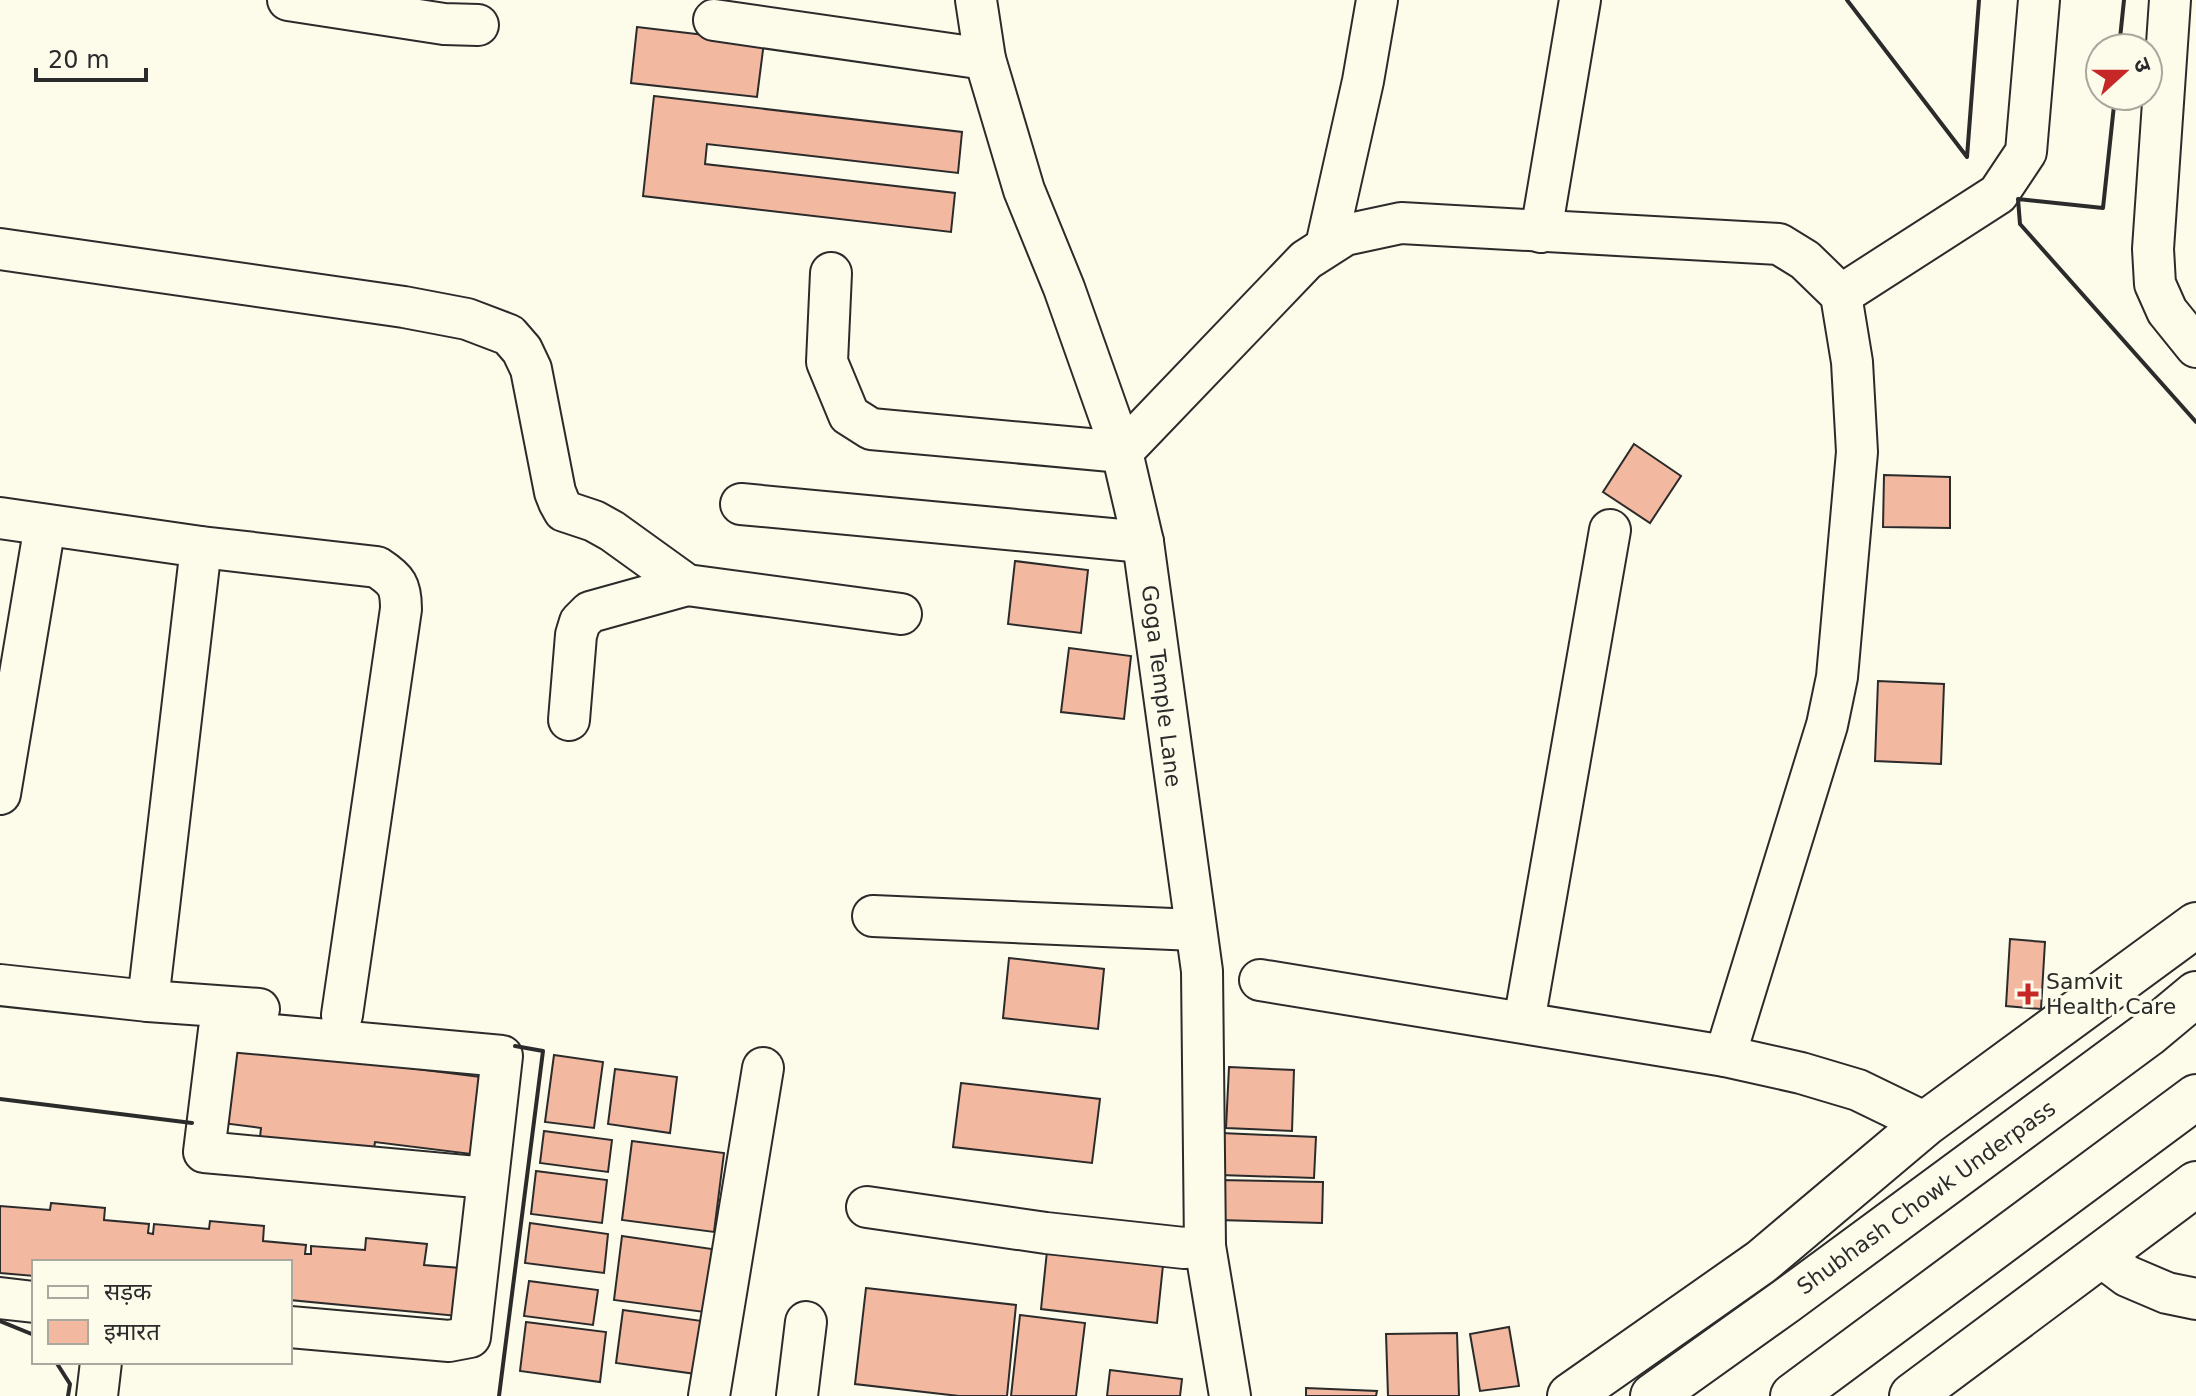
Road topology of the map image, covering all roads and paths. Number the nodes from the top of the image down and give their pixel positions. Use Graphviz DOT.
graph roads {
  1 [pos="288,0"];
  2 [pos="976,0"];
  3 [pos="1377,0"];
  4 [pos="1580,0"];
  5 [pos="2039,0"];
  6 [pos="2170,0"];
  7 [pos="714,20"];
  8 [pos="478,25"];
  9 [pos="985,59"];
  10 [pos="1541,232"];
  11 [pos="1326,246"];
  12 [pos="0,249"];
  13 [pos="831,273"];
  14 [pos="1841,295"];
  15 [pos="2196,347"];
  16 [pos="1122,452"];
  17 [pos="741,504"];
  18 [pos="0,518"];
  19 [pos="45,525"];
  20 [pos="1610,530"];
  21 [pos="1143,542"];
  22 [pos="201,547"];
  23 [pos="687,585"];
  24 [pos="901,614"];
  25 [pos="569,720"];
  26 [pos="0,794"];
  27 [pos="873,916"];
  28 [pos="1195,930"];
  29 [pos="2190,942"];
  30 [pos="1260,980"];
  31 [pos="0,985"];
  32 [pos="2196,994"];
  33 [pos="148,1001"];
  34 [pos="342,1015"];
  35 [pos="1524,1022"];
  36 [pos="462,1029"];
  37 [pos="1725,1056"];
  38 [pos="763,1068"];
  39 [pos="2196,1097"];
  40 [pos="1926,1123"];
  41 [pos="487,1178"];
  42 [pos="2196,1184"];
  43 [pos="867,1207"];
  44 [pos="1205,1246"];
  45 [pos="2099,1255"];
  46 [pos="0,1298"];
  47 [pos="2196,1299"];
  48 [pos="32,1302"];
  49 [pos="806,1322"];
  50 [pos="292,1327"];
  51 [pos="101,1364"];
  52 [pos="97,1396"];
  53 [pos="709,1396"];
  54 [pos="797,1396"];
  55 [pos="1230,1396"];
  56 [pos="1570,1396"];
  57 [pos="1653,1396"];
  58 [pos="1793,1396"];
  59 [pos="1912,1396"];
  1 -- 8 [label="street"];
  2 -- 9 [label="street, Goga Temple Lane"];
  3 -- 11 [label="street"];
  4 -- 10 [label="street"];
  5 -- 14 [label="street"];
  6 -- 15 [label="street"];
  7 -- 9 [label="street"];
  9 -- 16 [label="street, Goga Temple Lane"];
  10 -- 11 [label="street"];
  10 -- 14 [label="street"];
  11 -- 16 [label="street"];
  12 -- 23 [label="street"];
  13 -- 16 [label="street"];
  14 -- 37 [label="street"];
  16 -- 21 [label="street, Goga Temple Lane"];
  17 -- 21 [label="street"];
  18 -- 19 [label="street"];
  19 -- 22 [label="street"];
  19 -- 26 [label="street"];
  20 -- 35 [label="street"];
  21 -- 28 [label="street, Goga Temple Lane"];
  22 -- 33 [label="street"];
  22 -- 34 [label="street"];
  23 -- 24 [label="street"];
  23 -- 25 [label="street"];
  27 -- 28 [label="street"];
  28 -- 44 [label="street, Goga Temple Lane"];
  29 -- 40 [label="main road"];
  30 -- 35 [label="street"];
  31 -- 33 [label="street"];
  32 -- 57 [label="main road, Shubhash Chowk Underpass"];
  33 -- 34 [label="street"];
  34 -- 36 [label="street"];
  35 -- 37 [label="street"];
  37 -- 40 [label="street"];
  38 -- 53 [label="street"];
  39 -- 58 [label="main road"];
  40 -- 56 [label="main road"];
  41 -- 41 [label="street"];
  41 -- 50 [label="street"];
  42 -- 45 [label="main road"];
  43 -- 44 [label="street"];
  44 -- 55 [label="street, Goga Temple Lane"];
  45 -- 47 [label="street"];
  45 -- 59 [label="main road"];
  46 -- 48 [label="street"];
  49 -- 54 [label="street"];
  51 -- 52 [label="street"];
}
